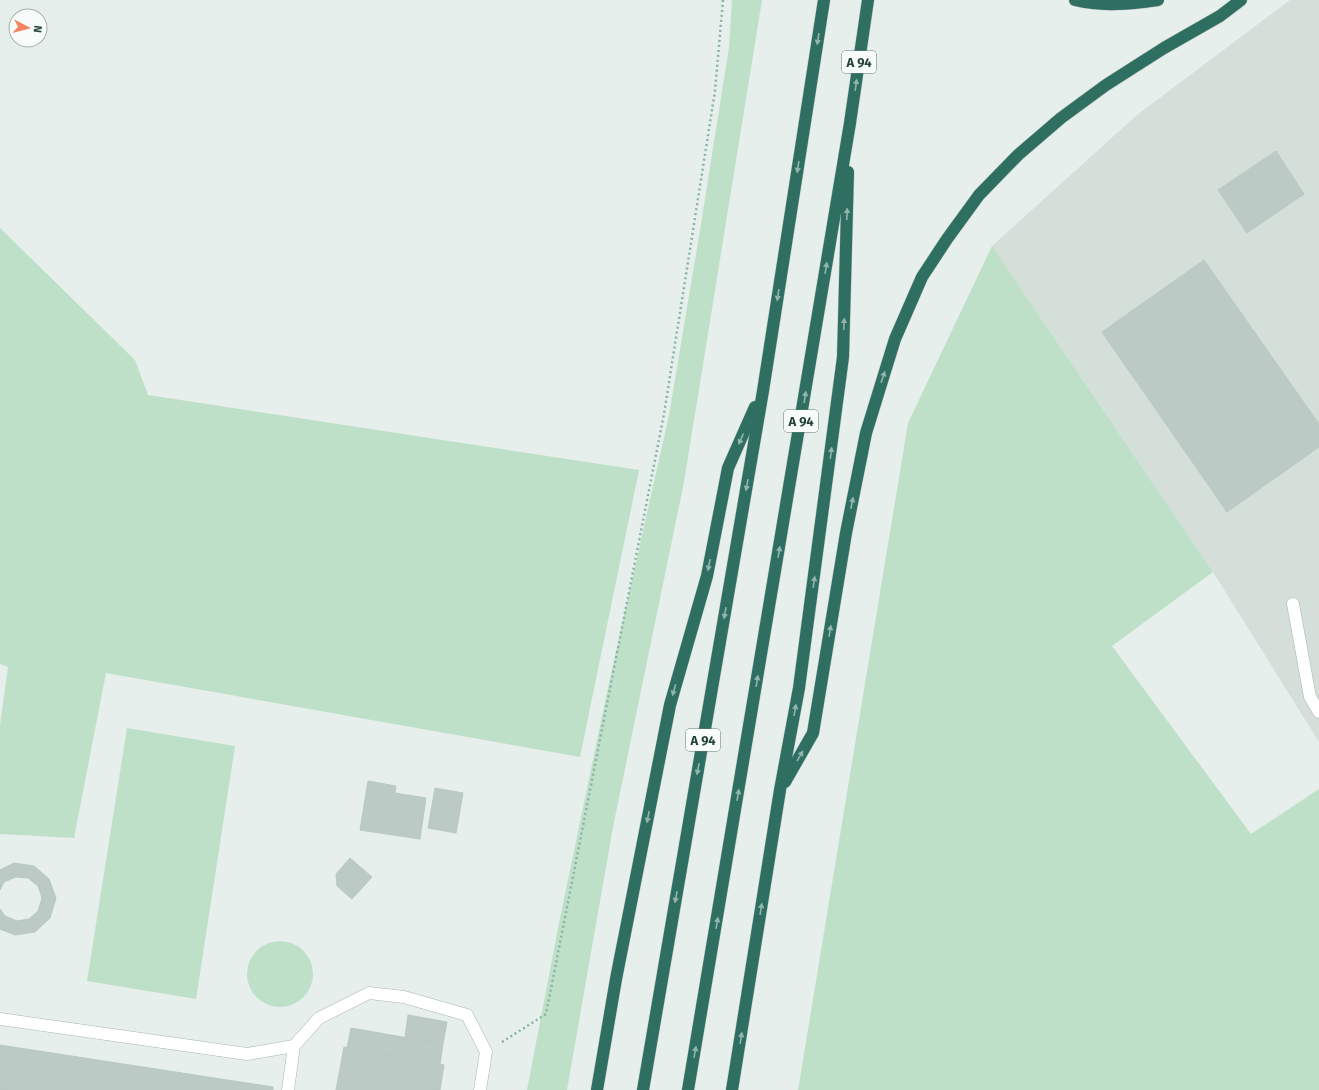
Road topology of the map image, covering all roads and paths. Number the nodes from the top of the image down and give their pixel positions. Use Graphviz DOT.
graph roads {
  1 [pos="723,0"];
  2 [pos="824,0"];
  3 [pos="868,0"];
  4 [pos="1075,0"];
  5 [pos="1158,0"];
  6 [pos="1241,0"];
  7 [pos="850,124"];
  8 [pos="762,391"];
  9 [pos="1293,604"];
  10 [pos="1319,712"];
  11 [pos="780,790"];
  12 [pos="0,1019"];
  13 [pos="294,1046"];
  14 [pos="486,1052"];
  15 [pos="288,1090"];
  16 [pos="480,1090"];
  17 [pos="597,1090"];
  18 [pos="643,1090"];
  19 [pos="688,1090"];
  20 [pos="732,1090"];
  1 -- 14 [label="path"];
  2 -- 8 [label="highway, A 94, one-way"];
  7 -- 3 [label="highway, A 94, one-way"];
  4 -- 5 [label="highway"];
  11 -- 6 [label="highway, one-way"];
  11 -- 7 [label="highway, one-way"];
  19 -- 7 [label="highway, A 94, one-way"];
  8 -- 17 [label="highway, one-way"];
  8 -- 18 [label="highway, A 94, one-way"];
  9 -- 10 [label="street"];
  20 -- 11 [label="highway, one-way"];
  12 -- 13 [label="street"];
  13 -- 14 [label="street"];
  13 -- 15 [label="street"];
  14 -- 16 [label="street"];
}
